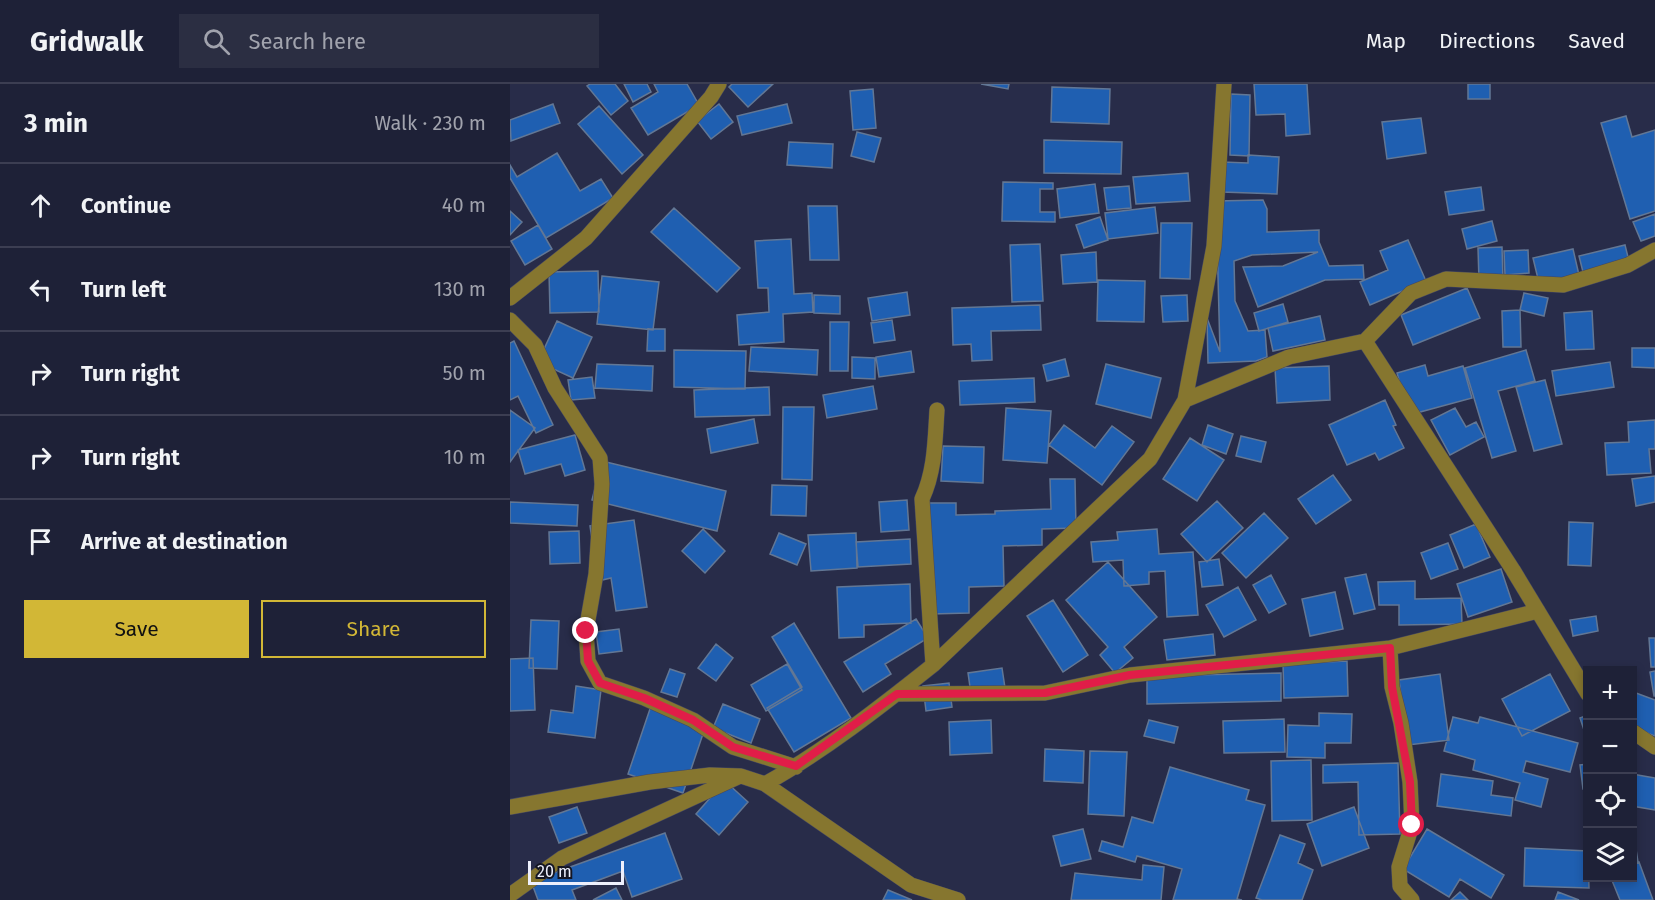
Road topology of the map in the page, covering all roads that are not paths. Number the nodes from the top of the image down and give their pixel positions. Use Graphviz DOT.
graph roads {
  1 [pos="719,84"];
  2 [pos="1224,84"];
  3 [pos="1655,250"];
  4 [pos="510,298"];
  5 [pos="510,320"];
  6 [pos="1365,341"];
  7 [pos="1185,400"];
  8 [pos="937,410"];
  9 [pos="1538,611"];
  10 [pos="1390,648"];
  11 [pos="933,665"];
  12 [pos="1583,687"];
  13 [pos="897,694"];
  14 [pos="1637,734"];
  15 [pos="1655,747"];
  16 [pos="796,766"];
  17 [pos="741,776"];
  18 [pos="765,784"];
  19 [pos="510,807"];
  20 [pos="510,895"];
  21 [pos="958,900"];
  22 [pos="1412,900"];
  1 -- 4 [label="street"];
  2 -- 7 [label="street"];
  3 -- 6 [label="street"];
  5 -- 16 [label="street"];
  6 -- 7 [label="street"];
  6 -- 9 [label="street"];
  7 -- 11 [label="street"];
  8 -- 11 [label="street"];
  9 -- 10 [label="street"];
  9 -- 12 [label="street"];
  10 -- 13 [label="street"];
  10 -- 22 [label="street"];
  11 -- 13 [label="street"];
  13 -- 16 [label="street"];
  14 -- 15 [label="street"];
  16 -- 18 [label="street"];
  17 -- 18 [label="street"];
  17 -- 19 [label="street"];
  17 -- 20 [label="street"];
  18 -- 21 [label="street"];
}
